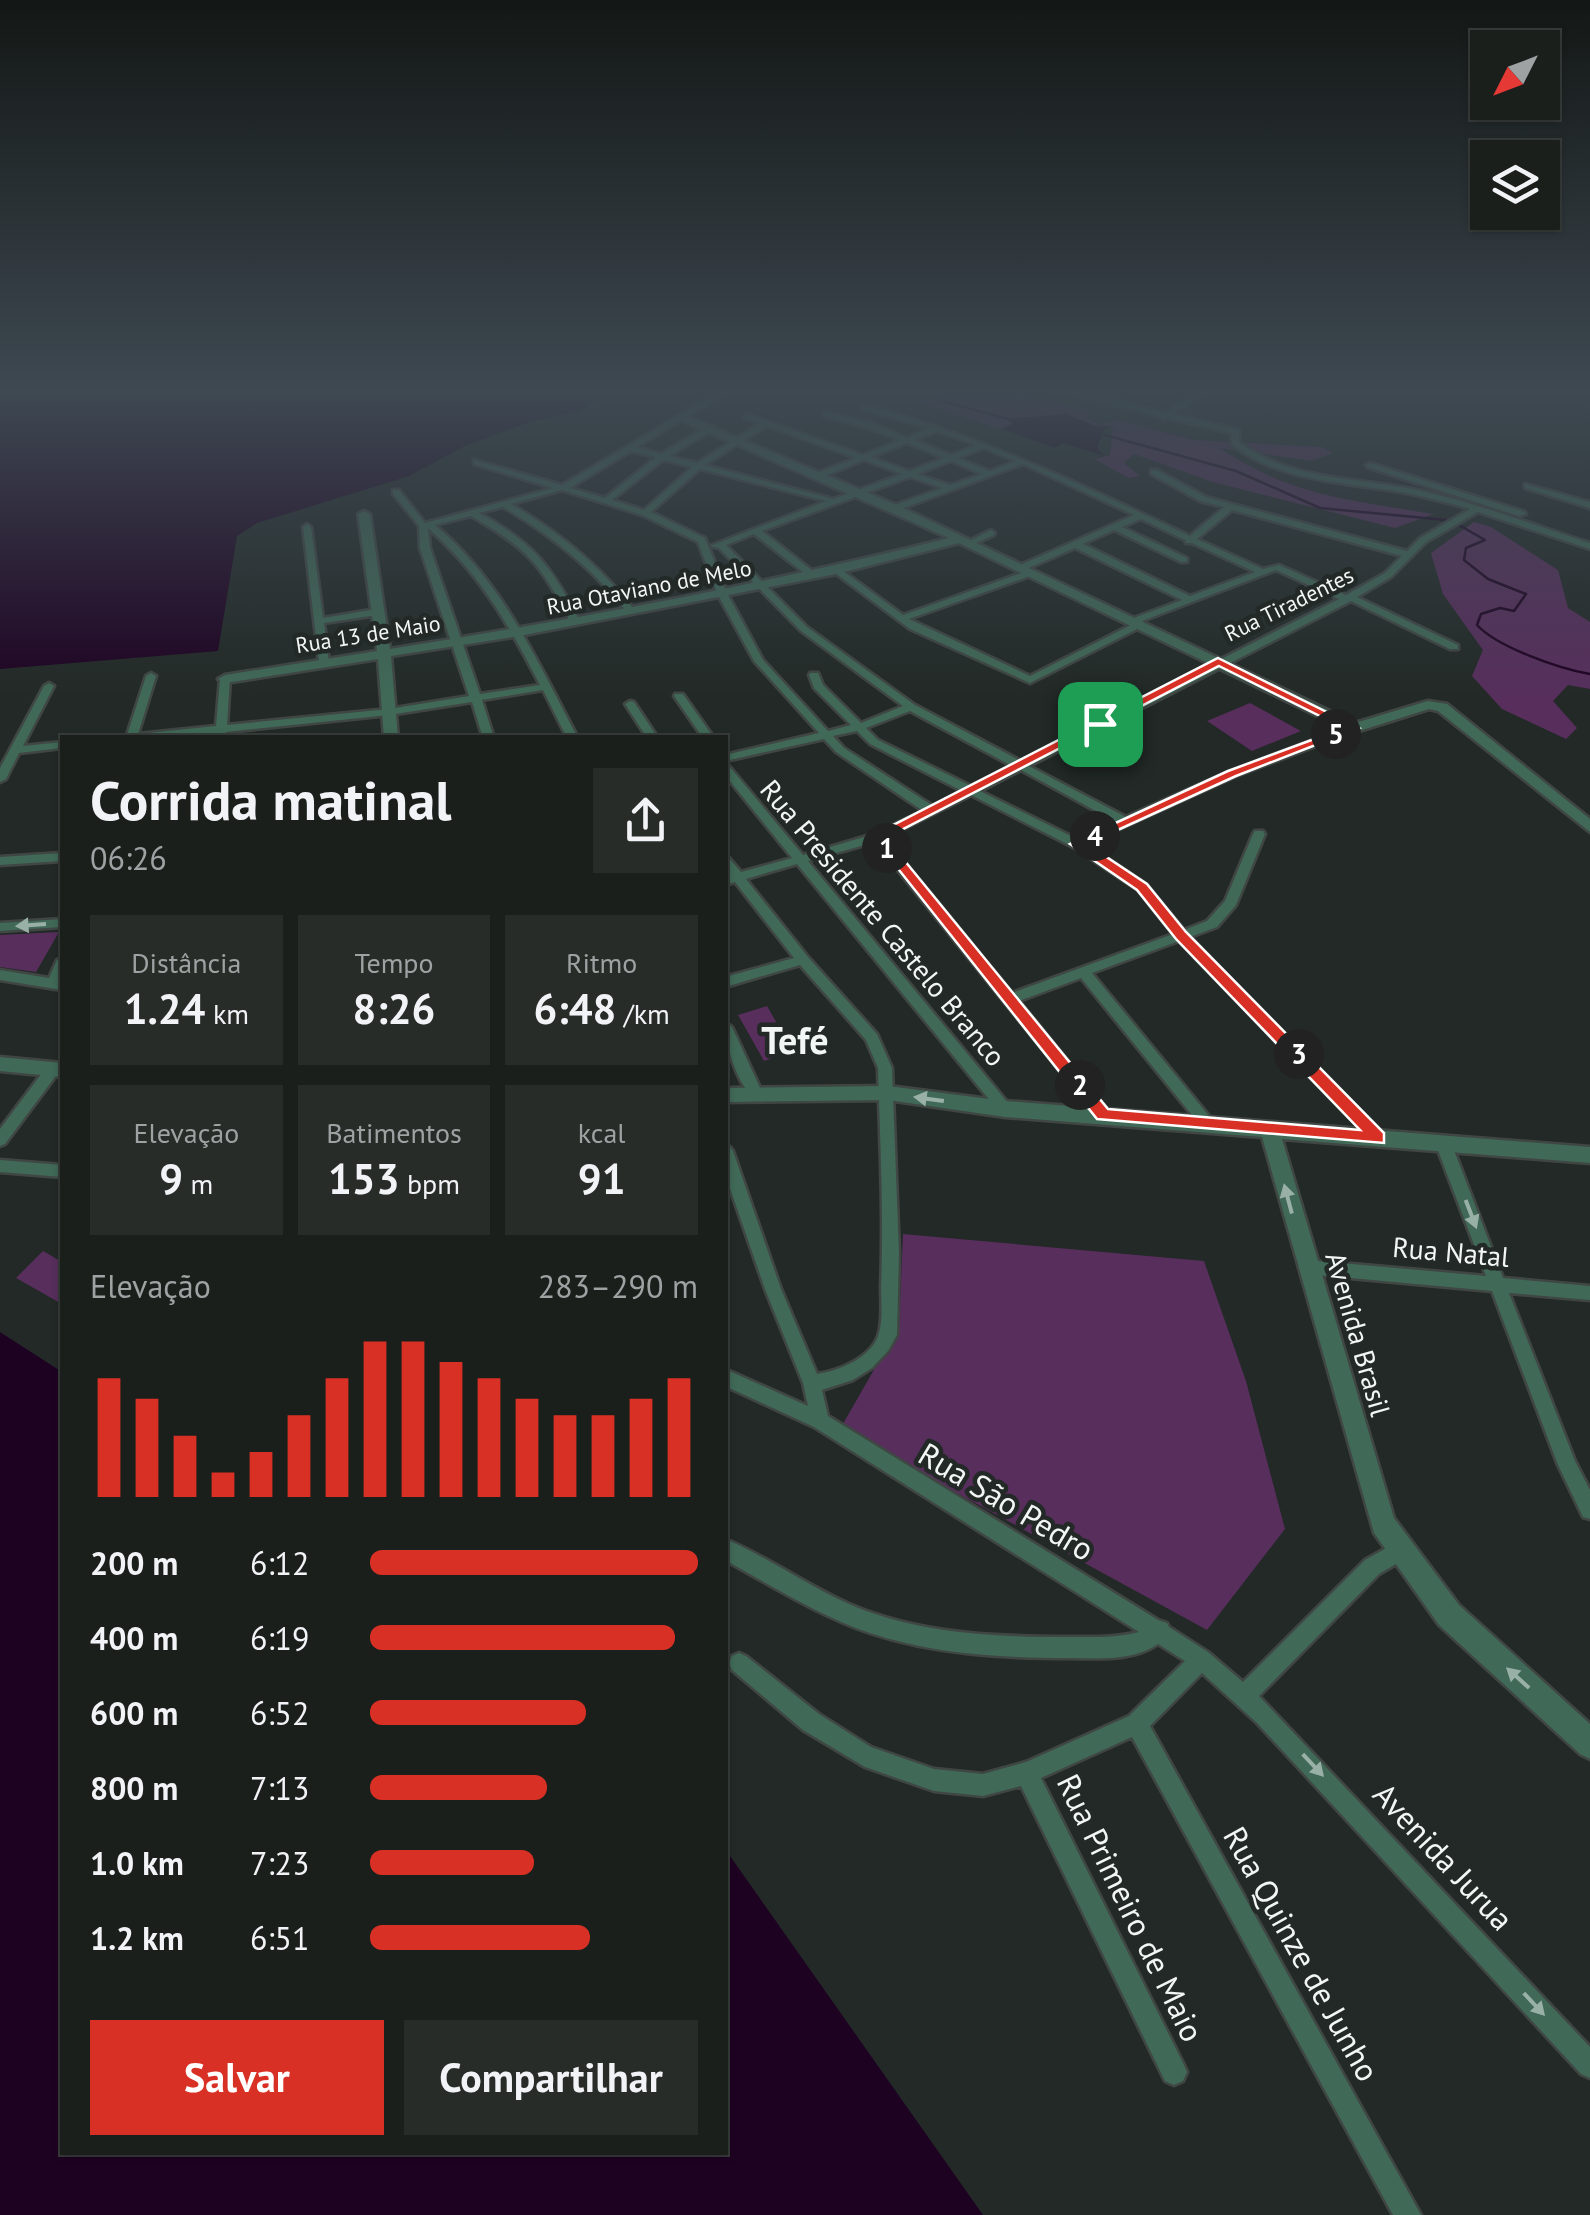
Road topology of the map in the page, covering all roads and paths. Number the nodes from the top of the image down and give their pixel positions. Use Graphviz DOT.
graph roads {
  1 [pos="397,493"];
  2 [pos="544,493"];
  3 [pos="584,493"];
  4 [pos="616,493"];
  5 [pos="667,493"];
  6 [pos="805,493"];
  7 [pos="856,493"];
  8 [pos="864,493"];
  9 [pos="934,493"];
  10 [pos="1091,493"];
  11 [pos="1188,493"];
  12 [pos="1409,493"];
  13 [pos="1453,493"];
  14 [pos="1463,493"];
  15 [pos="1551,493"];
  16 [pos="830,500"];
  17 [pos="1443,500"];
  18 [pos="606,501"];
  19 [pos="506,505"];
  20 [pos="1231,506"];
  21 [pos="1590,506"];
  22 [pos="895,508"];
  23 [pos="1476,510"];
  24 [pos="645,513"];
  25 [pos="364,514"];
  26 [pos="474,514"];
  27 [pos="1140,516"];
  28 [pos="1550,523"];
  29 [pos="426,525"];
  30 [pos="307,527"];
  31 [pos="1114,528"];
  32 [pos="757,532"];
  33 [pos="992,534"];
  34 [pos="1190,540"];
  35 [pos="965,541"];
  36 [pos="1075,544"];
  37 [pos="721,545"];
  38 [pos="1590,546"];
  39 [pos="706,547"];
  40 [pos="1406,554"];
  41 [pos="1184,560"];
  42 [pos="836,570"];
  43 [pos="1025,570"];
  44 [pos="1260,571"];
  45 [pos="811,574"];
  46 [pos="762,585"];
  47 [pos="722,593"];
  48 [pos="1186,598"];
  49 [pos="1349,598"];
  50 [pos="630,610"];
  51 [pos="377,612"];
  52 [pos="904,618"];
  53 [pos="320,621"];
  54 [pos="575,621"];
  55 [pos="1137,622"];
  56 [pos="519,632"];
  57 [pos="459,639"];
  58 [pos="1454,646"];
  59 [pos="384,652"];
  60 [pos="324,662"];
  61 [pos="1218,662"];
  62 [pos="814,675"];
  63 [pos="151,676"];
  64 [pos="225,679"];
  65 [pos="50,686"];
  66 [pos="544,687"];
  67 [pos="679,696"];
  68 [pos="476,699"];
  69 [pos="630,704"];
  70 [pos="911,707"];
  71 [pos="388,712"];
  72 [pos="859,728"];
  73 [pos="1354,728"];
  74 [pos="220,733"];
  75 [pos="133,735"];
  76 [pos="185,735"];
  77 [pos="391,735"];
  78 [pos="488,735"];
  79 [pos="571,735"];
  80 [pos="651,735"];
  81 [pos="706,735"];
  82 [pos="825,735"];
  83 [pos="60,745"];
  84 [pos="18,750"];
  85 [pos="728,757"];
  86 [pos="1017,764"];
  87 [pos="728,772"];
  88 [pos="0,778"];
  89 [pos="971,790"];
  90 [pos="932,811"];
  91 [pos="1126,822"];
  92 [pos="1590,826"];
  93 [pos="1258,834"];
  94 [pos="878,836"];
  95 [pos="1077,844"];
  96 [pos="60,857"];
  97 [pos="0,861"];
  98 [pos="802,862"];
  99 [pos="730,880"];
  100 [pos="60,922"];
  101 [pos="0,927"];
  102 [pos="1181,935"];
  103 [pos="803,960"];
  104 [pos="1083,971"];
  105 [pos="0,975"];
  106 [pos="728,981"];
  107 [pos="58,984"];
  108 [pos="1010,999"];
  109 [pos="728,1034"];
  110 [pos="0,1064"];
  111 [pos="58,1070"];
  112 [pos="755,1092"];
  113 [pos="888,1093"];
  114 [pos="728,1094"];
  115 [pos="1004,1110"];
  116 [pos="1103,1114"];
  117 [pos="1209,1126"];
  118 [pos="1270,1131"];
  119 [pos="1378,1138"];
  120 [pos="0,1140"];
  121 [pos="1444,1145"];
  122 [pos="1590,1155"];
  123 [pos="0,1166"];
  124 [pos="60,1171"];
  125 [pos="729,1175"];
  126 [pos="1307,1267"];
  127 [pos="1498,1284"];
  128 [pos="1590,1293"];
  129 [pos="728,1378"];
  130 [pos="812,1383"];
  131 [pos="820,1421"];
  132 [pos="1590,1510"];
  133 [pos="1399,1551"];
  134 [pos="728,1552"];
  135 [pos="1160,1630"];
  136 [pos="1201,1659"];
  137 [pos="739,1663"];
  138 [pos="1245,1695"];
  139 [pos="1138,1724"];
  140 [pos="1590,1744"];
  141 [pos="1027,1773"];
  142 [pos="1590,2065"];
  143 [pos="1174,2072"];
  144 [pos="1408,2215"];
  1 -- 29 [label="street"];
  2 -- 19 [label="street"];
  3 -- 18 [label="street"];
  4 -- 18 [label="street"];
  5 -- 24 [label="street"];
  6 -- 16 [label="street"];
  7 -- 16 [label="street"];
  8 -- 22 [label="street"];
  9 -- 22 [label="street"];
  10 -- 27 [label="street"];
  11 -- 20 [label="street"];
  12 -- 17 [label="street"];
  13 -- 17 [label="street"];
  14 -- 28 [label="street"];
  15 -- 21 [label="street"];
  16 -- 32 [label="street"];
  17 -- 23 [label="street"];
  18 -- 24 [label="street"];
  19 -- 26 [label="street"];
  19 -- 50 [label="street"];
  20 -- 34 [label="street"];
  20 -- 40 [label="street"];
  22 -- 35 [label="street"];
  23 -- 38 [label="street"];
  23 -- 40 [label="street, Rua Tiradentes"];
  24 -- 39 [label="street"];
  25 -- 51 [label="street"];
  26 -- 29 [label="street"];
  26 -- 54 [label="street"];
  27 -- 31 [label="street"];
  27 -- 34 [label="street"];
  29 -- 56 [label="street"];
  29 -- 57 [label="street"];
  30 -- 53 [label="street"];
  31 -- 36 [label="street"];
  31 -- 41 [label="street"];
  32 -- 37 [label="street"];
  32 -- 45 [label="street"];
  33 -- 35 [label="street"];
  34 -- 44 [label="street"];
  35 -- 42 [label="street, Rua Otaviano de Melo"];
  35 -- 43 [label="street"];
  36 -- 43 [label="street"];
  36 -- 48 [label="street"];
  37 -- 39 [label="street"];
  37 -- 46 [label="street"];
  39 -- 47 [label="street"];
  40 -- 49 [label="street, Rua Tiradentes"];
  42 -- 45 [label="street, Rua Otaviano de Melo"];
  42 -- 52 [label="street"];
  43 -- 52 [label="street"];
  43 -- 55 [label="street"];
  44 -- 48 [label="street"];
  44 -- 49 [label="street"];
  45 -- 46 [label="street, Rua Otaviano de Melo"];
  46 -- 47 [label="street, Rua Otaviano de Melo"];
  46 -- 70 [label="street"];
  47 -- 50 [label="street, Rua Otaviano de Melo"];
  47 -- 82 [label="street"];
  48 -- 55 [label="street"];
  49 -- 58 [label="street"];
  49 -- 61 [label="street, Rua Tiradentes"];
  50 -- 54 [label="street, Rua Otaviano de Melo"];
  51 -- 53 [label="street"];
  51 -- 59 [label="street"];
  52 -- 55 [label="street"];
  53 -- 60 [label="street"];
  54 -- 56 [label="street, Rua Otaviano de Melo"];
  55 -- 61 [label="street"];
  56 -- 57 [label="street, Rua 13 de Maio"];
  56 -- 66 [label="street"];
  57 -- 59 [label="street, Rua 13 de Maio"];
  57 -- 68 [label="street"];
  59 -- 60 [label="street, Rua 13 de Maio"];
  59 -- 71 [label="street"];
  60 -- 64 [label="street, Rua 13 de Maio"];
  61 -- 73 [label="street"];
  61 -- 86 [label="street, Rua Tiradentes"];
  62 -- 72 [label="street"];
  63 -- 75 [label="street"];
  64 -- 74 [label="street"];
  65 -- 84 [label="street"];
  66 -- 68 [label="street"];
  66 -- 79 [label="street"];
  67 -- 81 [label="street"];
  68 -- 71 [label="street"];
  68 -- 78 [label="street"];
  69 -- 80 [label="street"];
  70 -- 72 [label="street"];
  70 -- 86 [label="street"];
  71 -- 74 [label="street"];
  71 -- 77 [label="street"];
  72 -- 82 [label="street"];
  72 -- 89 [label="street"];
  73 -- 91 [label="street"];
  73 -- 92 [label="street"];
  74 -- 76 [label="street"];
  82 -- 85 [label="street"];
  82 -- 90 [label="street"];
  83 -- 84 [label="street"];
  84 -- 88 [label="street"];
  86 -- 89 [label="street, Rua Tiradentes"];
  86 -- 91 [label="street"];
  87 -- 98 [label="street, Rua Presidente Castelo Branco"];
  89 -- 90 [label="street, Rua Tiradentes"];
  89 -- 95 [label="street"];
  90 -- 94 [label="street, Rua Tiradentes"];
  91 -- 95 [label="street"];
  93 -- 102 [label="street"];
  94 -- 98 [label="street, Rua Tiradentes"];
  94 -- 108 [label="street"];
  95 -- 102 [label="street"];
  96 -- 97 [label="street"];
  98 -- 99 [label="street, Rua Tiradentes"];
  98 -- 115 [label="street, Rua Presidente Castelo Branco"];
  99 -- 103 [label="street"];
  100 -- 101 [label="street, one-way"];
  102 -- 104 [label="street"];
  102 -- 119 [label="street"];
  103 -- 106 [label="street"];
  103 -- 113 [label="street"];
  104 -- 108 [label="street"];
  104 -- 117 [label="street"];
  105 -- 107 [label="street"];
  108 -- 116 [label="street"];
  109 -- 112 [label="street"];
  110 -- 111 [label="street"];
  111 -- 120 [label="street"];
  112 -- 113 [label="street"];
  112 -- 114 [label="street"];
  115 -- 113 [label="street, one-way"];
  113 -- 130 [label="street"];
  115 -- 116 [label="street"];
  116 -- 117 [label="street"];
  117 -- 118 [label="street"];
  118 -- 119 [label="street"];
  126 -- 118 [label="street, Avenida Brasil, one-way"];
  119 -- 121 [label="street"];
  121 -- 122 [label="street"];
  121 -- 127 [label="street, one-way"];
  123 -- 124 [label="street"];
  125 -- 130 [label="street"];
  126 -- 127 [label="street, Rua Natal"];
  126 -- 133 [label="street, Avenida Brasil"];
  127 -- 128 [label="street, Rua Natal"];
  127 -- 132 [label="street"];
  129 -- 131 [label="street, Rua São Pedro"];
  130 -- 131 [label="street"];
  131 -- 135 [label="street, Rua São Pedro"];
  133 -- 138 [label="street"];
  140 -- 133 [label="street, Avenida Brasil, one-way"];
  134 -- 135 [label="street"];
  135 -- 136 [label="street, Rua São Pedro"];
  136 -- 138 [label="street, Rua São Pedro"];
  136 -- 139 [label="street"];
  137 -- 141 [label="street"];
  138 -- 142 [label="street, Avenida Jurua, one-way"];
  139 -- 141 [label="street"];
  139 -- 144 [label="street, Rua Quinze de Junho"];
  141 -- 143 [label="street, Rua Primeiro de Maio"];
}
